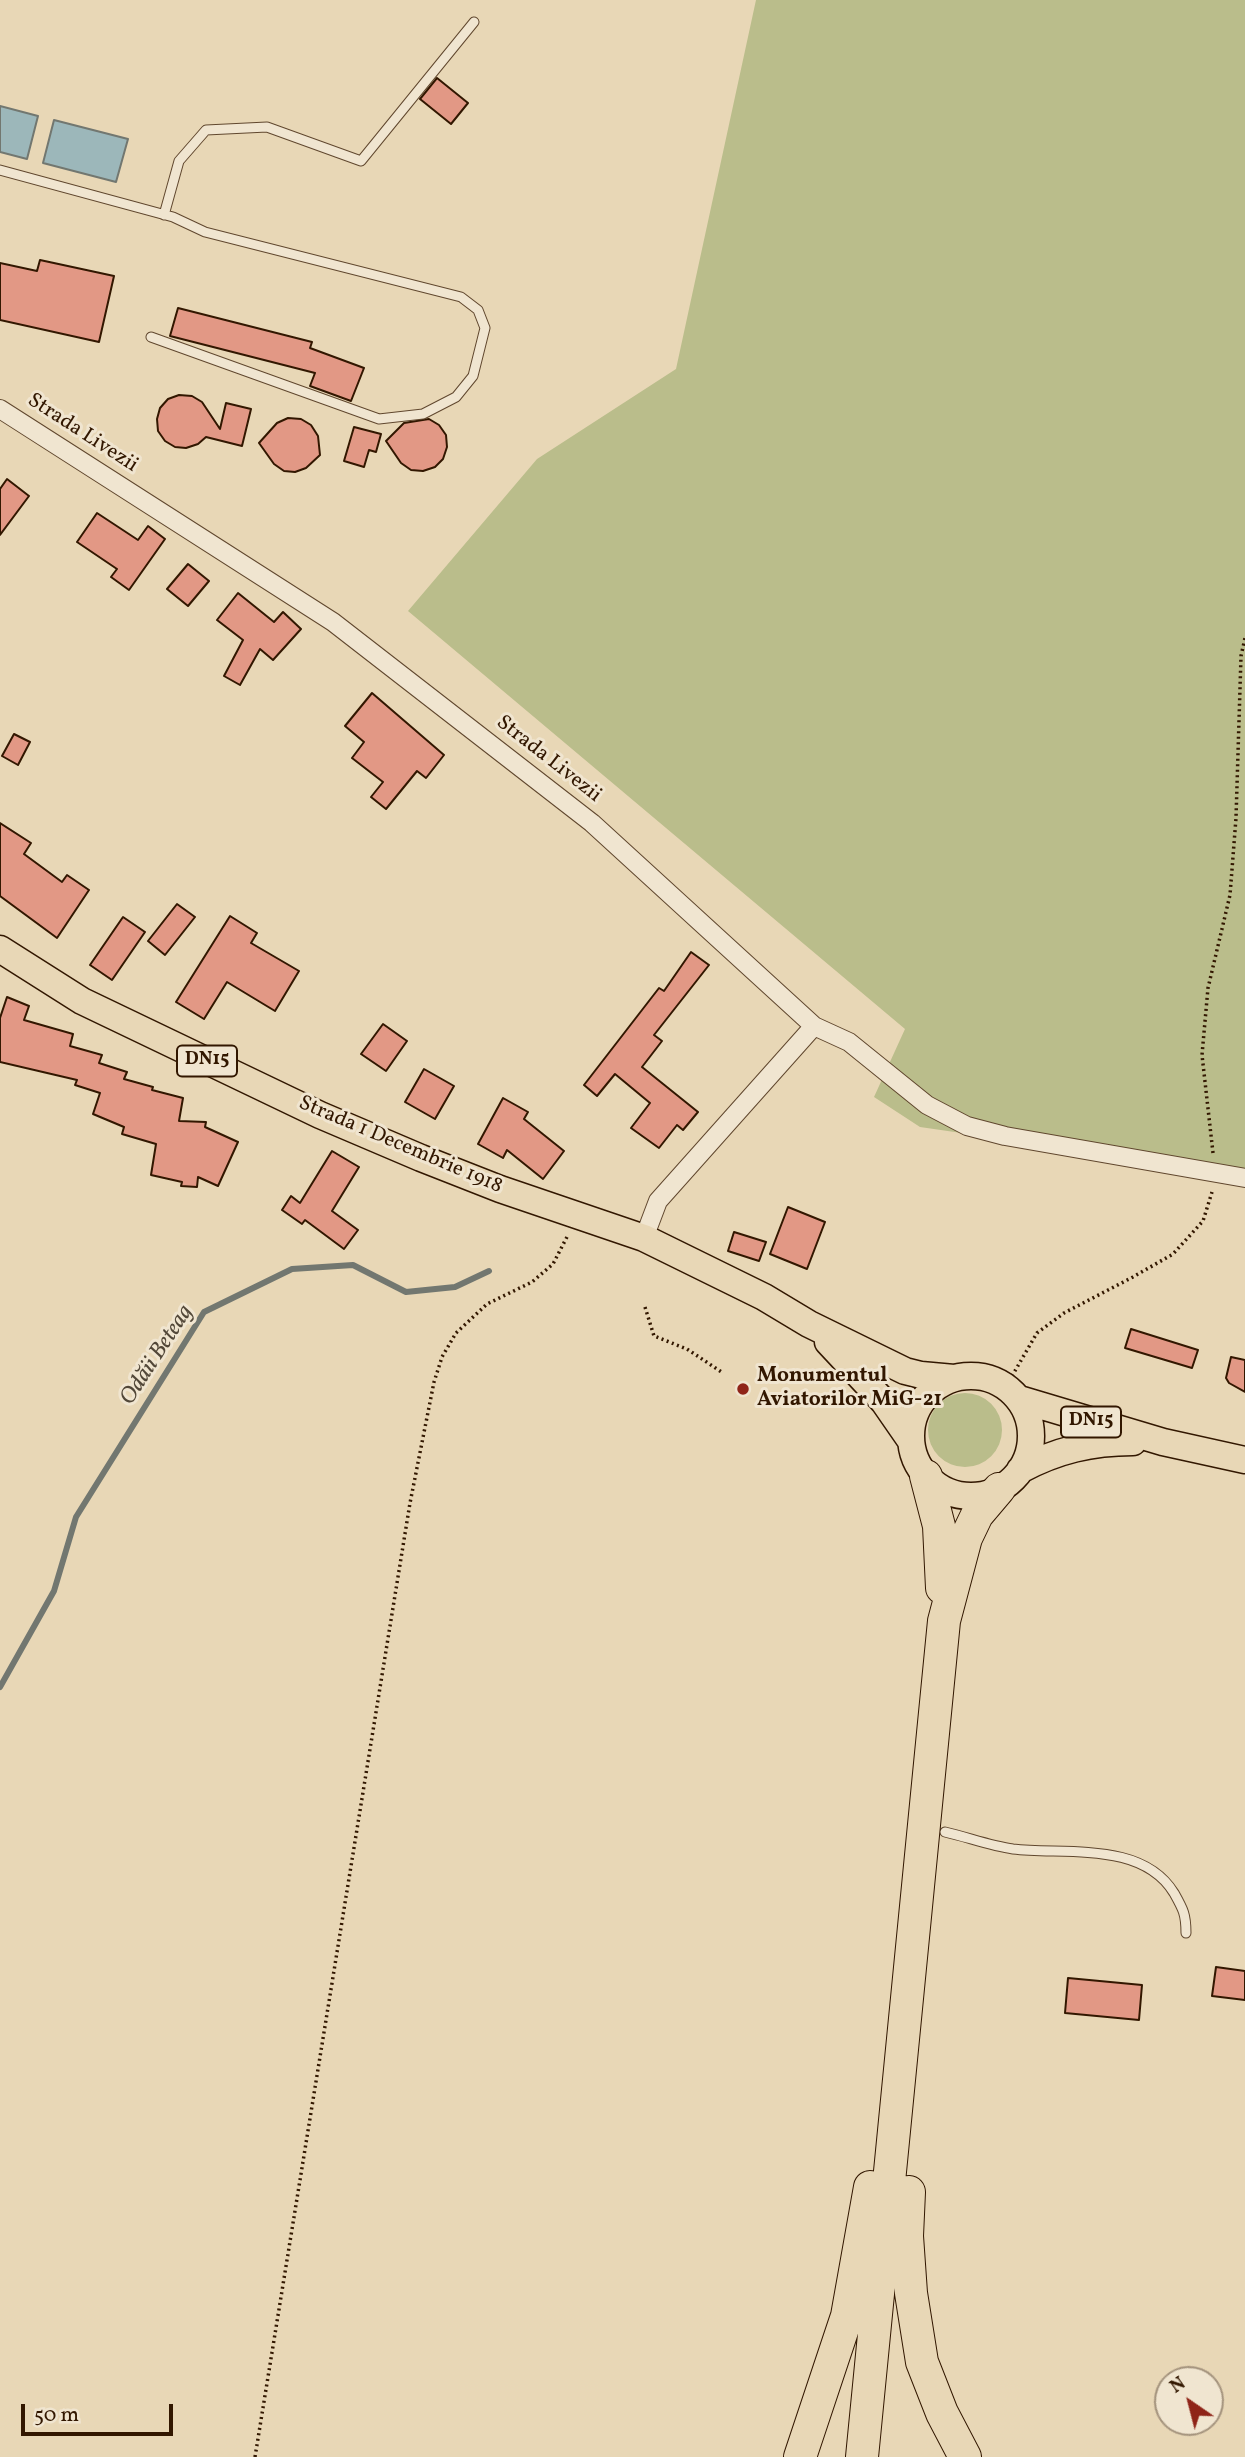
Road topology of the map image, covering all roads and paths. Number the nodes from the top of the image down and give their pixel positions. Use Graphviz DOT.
graph roads {
  1 [pos="474,22"];
  2 [pos="0,170"];
  3 [pos="164,215"];
  4 [pos="151,337"];
  5 [pos="0,409"];
  6 [pos="1245,638"];
  7 [pos="0,949"];
  8 [pos="814,1026"];
  9 [pos="1216,1173"];
  10 [pos="1245,1178"];
  11 [pos="578,1216"];
  12 [pos="643,1238"];
  13 [pos="645,1307"];
  14 [pos="809,1324"];
  15 [pos="723,1373"];
  16 [pos="954,1378"];
  17 [pos="1012,1393"];
  18 [pos="911,1441"];
  19 [pos="1163,1442"];
  20 [pos="1245,1460"];
  21 [pos="926,1476"];
  22 [pos="1009,1480"];
  23 [pos="944,1621"];
  24 [pos="926,1798"];
  25 [pos="945,1832"];
  26 [pos="1186,1933"];
  27 [pos="256,2457"];
  28 [pos="800,2457"];
  29 [pos="862,2457"];
  30 [pos="965,2457"];
  1 -- 3 [label="lane"];
  2 -- 3 [label="lane"];
  3 -- 4 [label="lane"];
  5 -- 8 [label="street, Strada Livezii"];
  6 -- 9 [label="path"];
  7 -- 11 [label="main road, Strada 1 Decembrie 1918 / DN15"];
  8 -- 9 [label="street, Strada Livezii"];
  8 -- 12 [label="street"];
  9 -- 10 [label="street, Strada Livezii"];
  9 -- 17 [label="path"];
  11 -- 12 [label="main road, Strada 1 Decembrie 1918 / DN15"];
  11 -- 27 [label="path"];
  12 -- 14 [label="main road, Strada 1 Decembrie 1918 / DN15"];
  13 -- 15 [label="path"];
  14 -- 16 [label="main road, Strada 1 Decembrie 1918 / DN15"];
  14 -- 18 [label="main road, Strada 1 Decembrie 1918 / DN15"];
  16 -- 17 [label="main road, DN15"];
  16 -- 18 [label="main road"];
  17 -- 19 [label="main road, DN15"];
  17 -- 22 [label="main road, DN15"];
  18 -- 21 [label="main road, DN15"];
  19 -- 20 [label="main road, DN15"];
  19 -- 22 [label="main road, DN15"];
  21 -- 22 [label="main road, DN15"];
  21 -- 23 [label="highway"];
  22 -- 23 [label="highway"];
  23 -- 24 [label="highway"];
  24 -- 25 [label="highway"];
  24 -- 28 [label="highway"];
  24 -- 29 [label="highway"];
  25 -- 26 [label="lane"];
  25 -- 30 [label="highway"];
}
